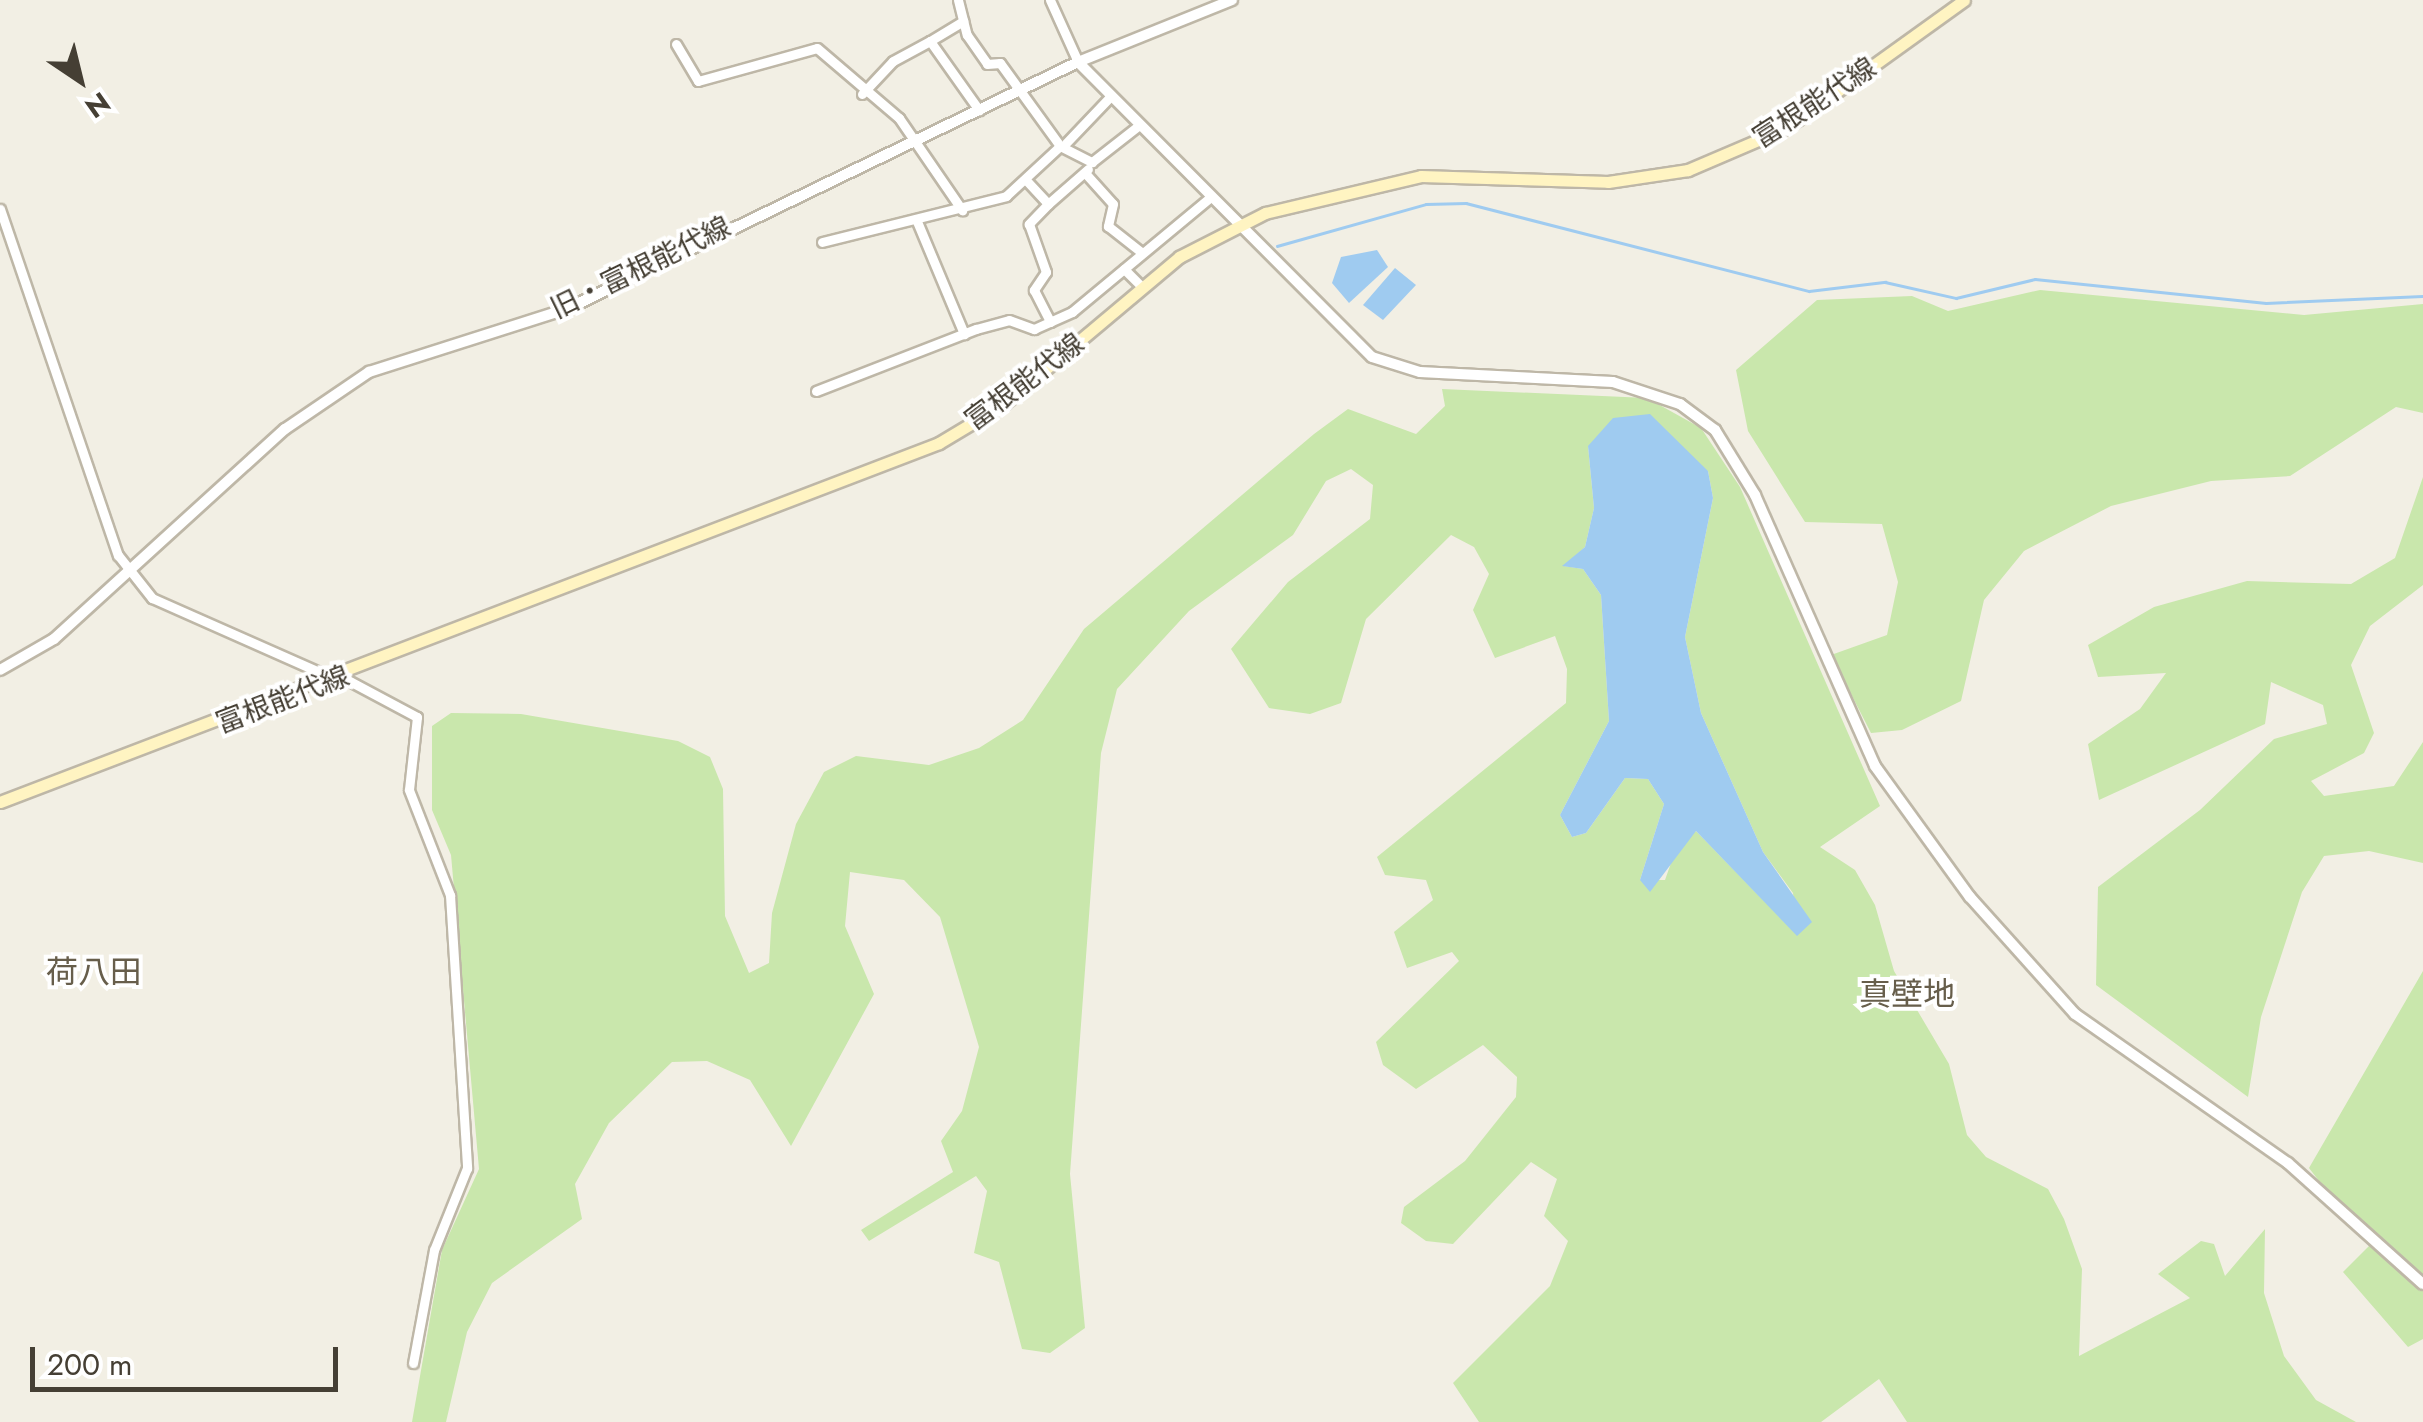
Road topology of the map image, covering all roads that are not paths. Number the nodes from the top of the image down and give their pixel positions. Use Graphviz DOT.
graph roads {
  1 [pos="958,0"];
  2 [pos="1050,0"];
  3 [pos="1232,0"];
  4 [pos="1964,0"];
  5 [pos="964,21"];
  6 [pos="930,41"];
  7 [pos="676,44"];
  8 [pos="1078,62"];
  9 [pos="1019,92"];
  10 [pos="862,94"];
  11 [pos="1110,97"];
  12 [pos="979,110"];
  13 [pos="1138,126"];
  14 [pos="917,139"];
  15 [pos="1063,144"];
  16 [pos="1092,162"];
  17 [pos="1086,174"];
  18 [pos="1025,179"];
  19 [pos="1208,199"];
  20 [pos="1048,204"];
  21 [pos="0,209"];
  22 [pos="962,210"];
  23 [pos="916,219"];
  24 [pos="1233,227"];
  25 [pos="822,242"];
  26 [pos="1141,252"];
  27 [pos="1124,269"];
  28 [pos="1142,287"];
  29 [pos="1050,322"];
  30 [pos="964,334"];
  31 [pos="816,391"];
  32 [pos="130,569"];
  33 [pos="0,670"];
  34 [pos="342,677"];
  35 [pos="326,683"];
  36 [pos="0,802"];
  37 [pos="2423,1284"];
  38 [pos="413,1363"];
  1 -- 5 [label="street"];
  2 -- 8 [label="street"];
  3 -- 8 [label="street, 旧・富根能代線"];
  4 -- 24 [label="main road, 富根能代線"];
  5 -- 6 [label="street"];
  5 -- 9 [label="street"];
  6 -- 10 [label="street"];
  6 -- 12 [label="street"];
  7 -- 10 [label="street"];
  8 -- 9 [label="street, 旧・富根能代線"];
  8 -- 11 [label="street"];
  9 -- 12 [label="street, 旧・富根能代線"];
  9 -- 15 [label="street"];
  10 -- 14 [label="street"];
  11 -- 13 [label="street"];
  11 -- 15 [label="street"];
  12 -- 14 [label="street, 旧・富根能代線"];
  13 -- 16 [label="street"];
  13 -- 19 [label="street"];
  14 -- 22 [label="street"];
  14 -- 32 [label="street, 旧・富根能代線"];
  15 -- 16 [label="street"];
  15 -- 18 [label="street"];
  16 -- 17 [label="street"];
  17 -- 20 [label="street"];
  17 -- 26 [label="street"];
  18 -- 20 [label="street"];
  18 -- 22 [label="street"];
  19 -- 24 [label="street"];
  19 -- 26 [label="street"];
  20 -- 29 [label="street"];
  21 -- 32 [label="street"];
  22 -- 23 [label="street"];
  23 -- 25 [label="street"];
  23 -- 30 [label="street"];
  24 -- 28 [label="main road, 富根能代線"];
  24 -- 37 [label="street"];
  26 -- 27 [label="street"];
  27 -- 28 [label="street"];
  27 -- 29 [label="street"];
  28 -- 34 [label="main road, 富根能代線"];
  29 -- 30 [label="street"];
  30 -- 31 [label="street"];
  32 -- 33 [label="street, 旧・富根能代線"];
  32 -- 35 [label="street"];
  34 -- 35 [label="main road, 富根能代線"];
  34 -- 38 [label="street"];
  35 -- 36 [label="main road, 富根能代線"];
}
